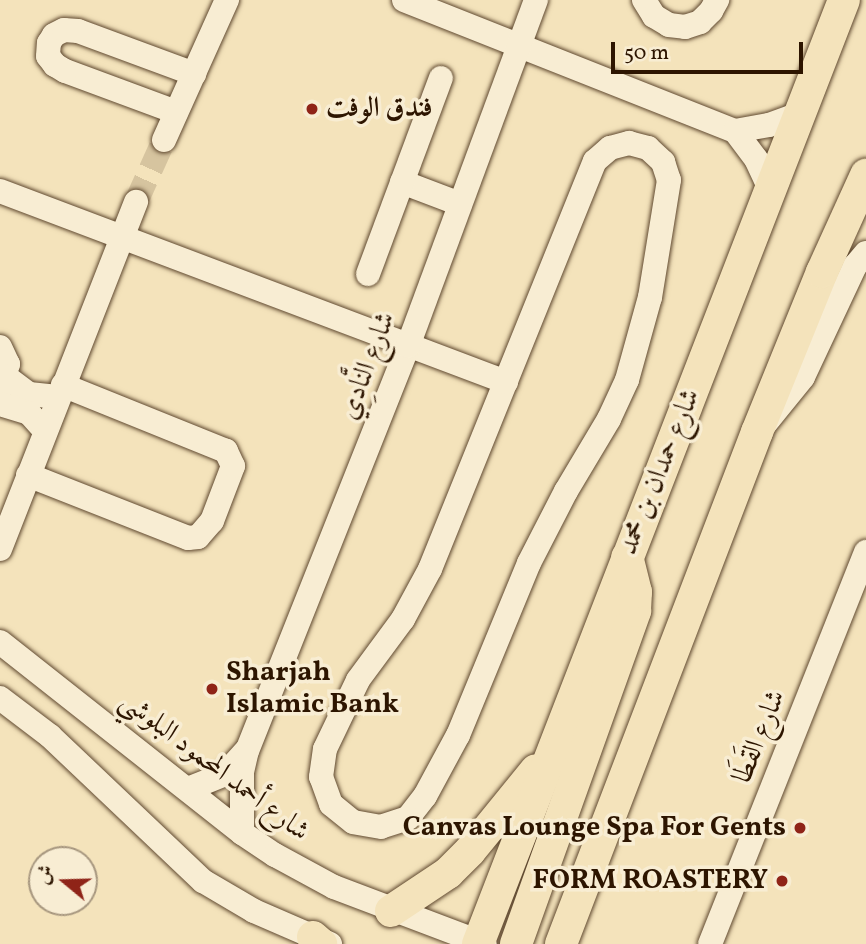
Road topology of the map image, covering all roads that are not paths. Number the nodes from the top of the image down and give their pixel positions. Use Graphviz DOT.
graph roads {
  1 [pos="227,0"];
  2 [pos="404,0"];
  3 [pos="536,0"];
  4 [pos="644,0"];
  5 [pos="716,0"];
  6 [pos="844,0"];
  7 [pos="518,47"];
  8 [pos="194,74"];
  9 [pos="441,78"];
  10 [pos="176,113"];
  11 [pos="802,113"];
  12 [pos="735,131"];
  13 [pos="164,140"];
  14 [pos="866,175"];
  15 [pos="402,182"];
  16 [pos="0,191"];
  17 [pos="771,191"];
  18 [pos="136,202"];
  19 [pos="460,204"];
  20 [pos="120,237"];
  21 [pos="866,253"];
  22 [pos="368,274"];
  23 [pos="408,346"];
  24 [pos="0,347"];
  25 [pos="506,382"];
  26 [pos="2,383"];
  27 [pos="61,391"];
  28 [pos="0,404"];
  29 [pos="45,430"];
  30 [pos="757,432"];
  31 [pos="28,475"];
  32 [pos="0,549"];
  33 [pos="866,552"];
  34 [pos="627,557"];
  35 [pos="0,641"];
  36 [pos="0,698"];
  37 [pos="556,744"];
  38 [pos="247,751"];
  39 [pos="188,789"];
  40 [pos="242,833"];
  41 [pos="391,911"];
  42 [pos="322,942"];
  43 [pos="481,943"];
  44 [pos="516,944"];
  45 [pos="561,944"];
  46 [pos="710,944"];
  1 -- 8 [label="street"];
  2 -- 7 [label="street"];
  3 -- 7 [label="street, شارع النَّادِي"];
  4 -- 5 [label="street"];
  6 -- 11 [label="main road, شارع حمدان بن محمد"];
  7 -- 12 [label="street"];
  7 -- 19 [label="street, شارع النَّادِي"];
  8 -- 10 [label="street"];
  8 -- 10 [label="street"];
  9 -- 15 [label="street"];
  10 -- 13 [label="street"];
  11 -- 12 [label="street"];
  11 -- 17 [label="main road, شارع حمدان بن محمد"];
  12 -- 17 [label="street"];
  14 -- 30 [label="main road"];
  15 -- 19 [label="street"];
  15 -- 22 [label="street"];
  16 -- 20 [label="street"];
  17 -- 34 [label="main road, شارع حمدان بن محمد"];
  18 -- 20 [label="street"];
  19 -- 23 [label="street, شارع النَّادِي"];
  20 -- 23 [label="street"];
  20 -- 27 [label="street"];
  21 -- 30 [label="street"];
  23 -- 25 [label="street"];
  23 -- 38 [label="street, شارع النَّادِي"];
  24 -- 26 [label="street"];
  25 -- 25 [label="street"];
  26 -- 27 [label="street"];
  27 -- 29 [label="street"];
  27 -- 31 [label="street"];
  28 -- 29 [label="street"];
  29 -- 31 [label="street"];
  30 -- 45 [label="main road"];
  31 -- 32 [label="street"];
  33 -- 46 [label="street, شارع القَطَا"];
  34 -- 37 [label="main road, شارع حمدان بن محمد"];
  34 -- 44 [label="main road"];
  35 -- 39 [label="street, شارع أحمد المحمود البلوشي"];
  36 -- 42 [label="street"];
  37 -- 41 [label="main road"];
  37 -- 43 [label="main road, شارع حمدان بن محمد"];
  38 -- 39 [label="street, شارع النَّادِي"];
  38 -- 40 [label="street, شارع النَّادِي"];
  39 -- 40 [label="street, شارع أحمد المحمود البلوشي"];
  40 -- 41 [label="street, شارع أحمد المحمود البلوشي"];
  41 -- 43 [label="street, شارع أحمد المحمود البلوشي"];
}
